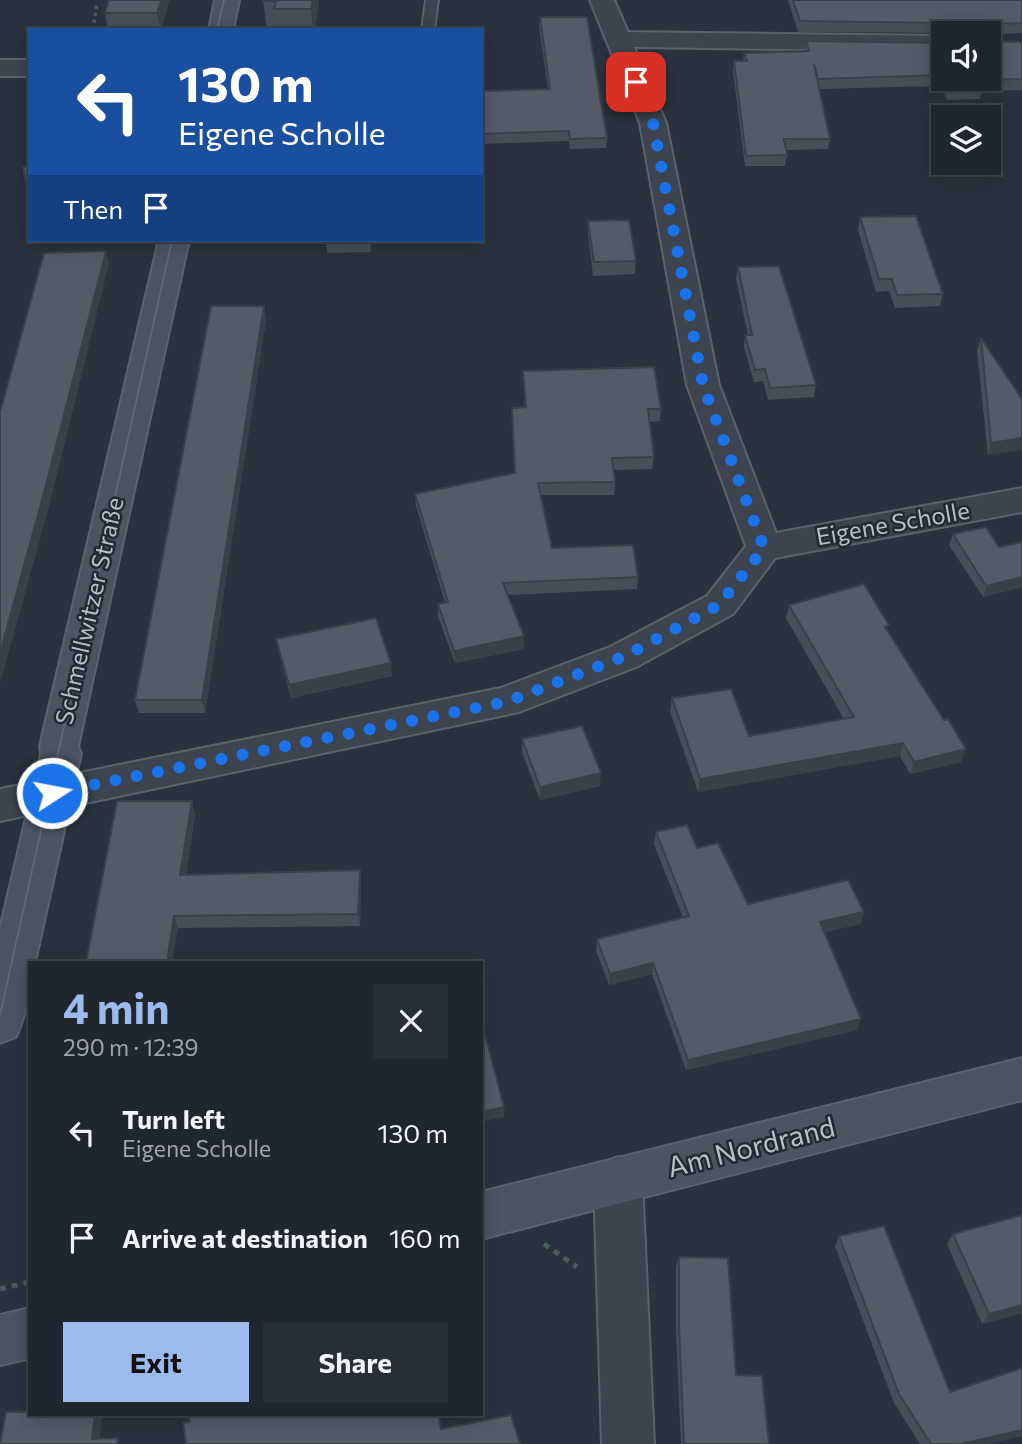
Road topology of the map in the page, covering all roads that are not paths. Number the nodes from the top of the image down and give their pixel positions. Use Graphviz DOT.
graph roads {
  1 [pos="227,0"];
  2 [pos="432,0"];
  3 [pos="601,0"];
  4 [pos="221,28"];
  5 [pos="428,28"];
  6 [pos="619,39"];
  7 [pos="931,43"];
  8 [pos="0,68"];
  9 [pos="28,68"];
  10 [pos="174,242"];
  11 [pos="1022,500"];
  12 [pos="764,548"];
  13 [pos="52,793"];
  14 [pos="0,805"];
  15 [pos="0,1023"];
  16 [pos="1022,1079"];
  17 [pos="618,1181"];
  18 [pos="483,1215"];
  19 [pos="28,1333"];
  20 [pos="0,1340"];
  21 [pos="628,1444"];
  1 -- 4 [label="street"];
  2 -- 5 [label="lane"];
  3 -- 6 [label="street"];
  6 -- 7 [label="street"];
  6 -- 12 [label="street"];
  8 -- 9 [label="street"];
  10 -- 13 [label="street, Schmellwitzer Straße"];
  11 -- 12 [label="street, Eigene Scholle"];
  12 -- 13 [label="street"];
  13 -- 14 [label="street"];
  13 -- 15 [label="street, Schmellwitzer Straße"];
  16 -- 17 [label="street, Am Nordrand"];
  17 -- 18 [label="street, Am Nordrand"];
  17 -- 21 [label="street"];
  19 -- 20 [label="street"];
}
